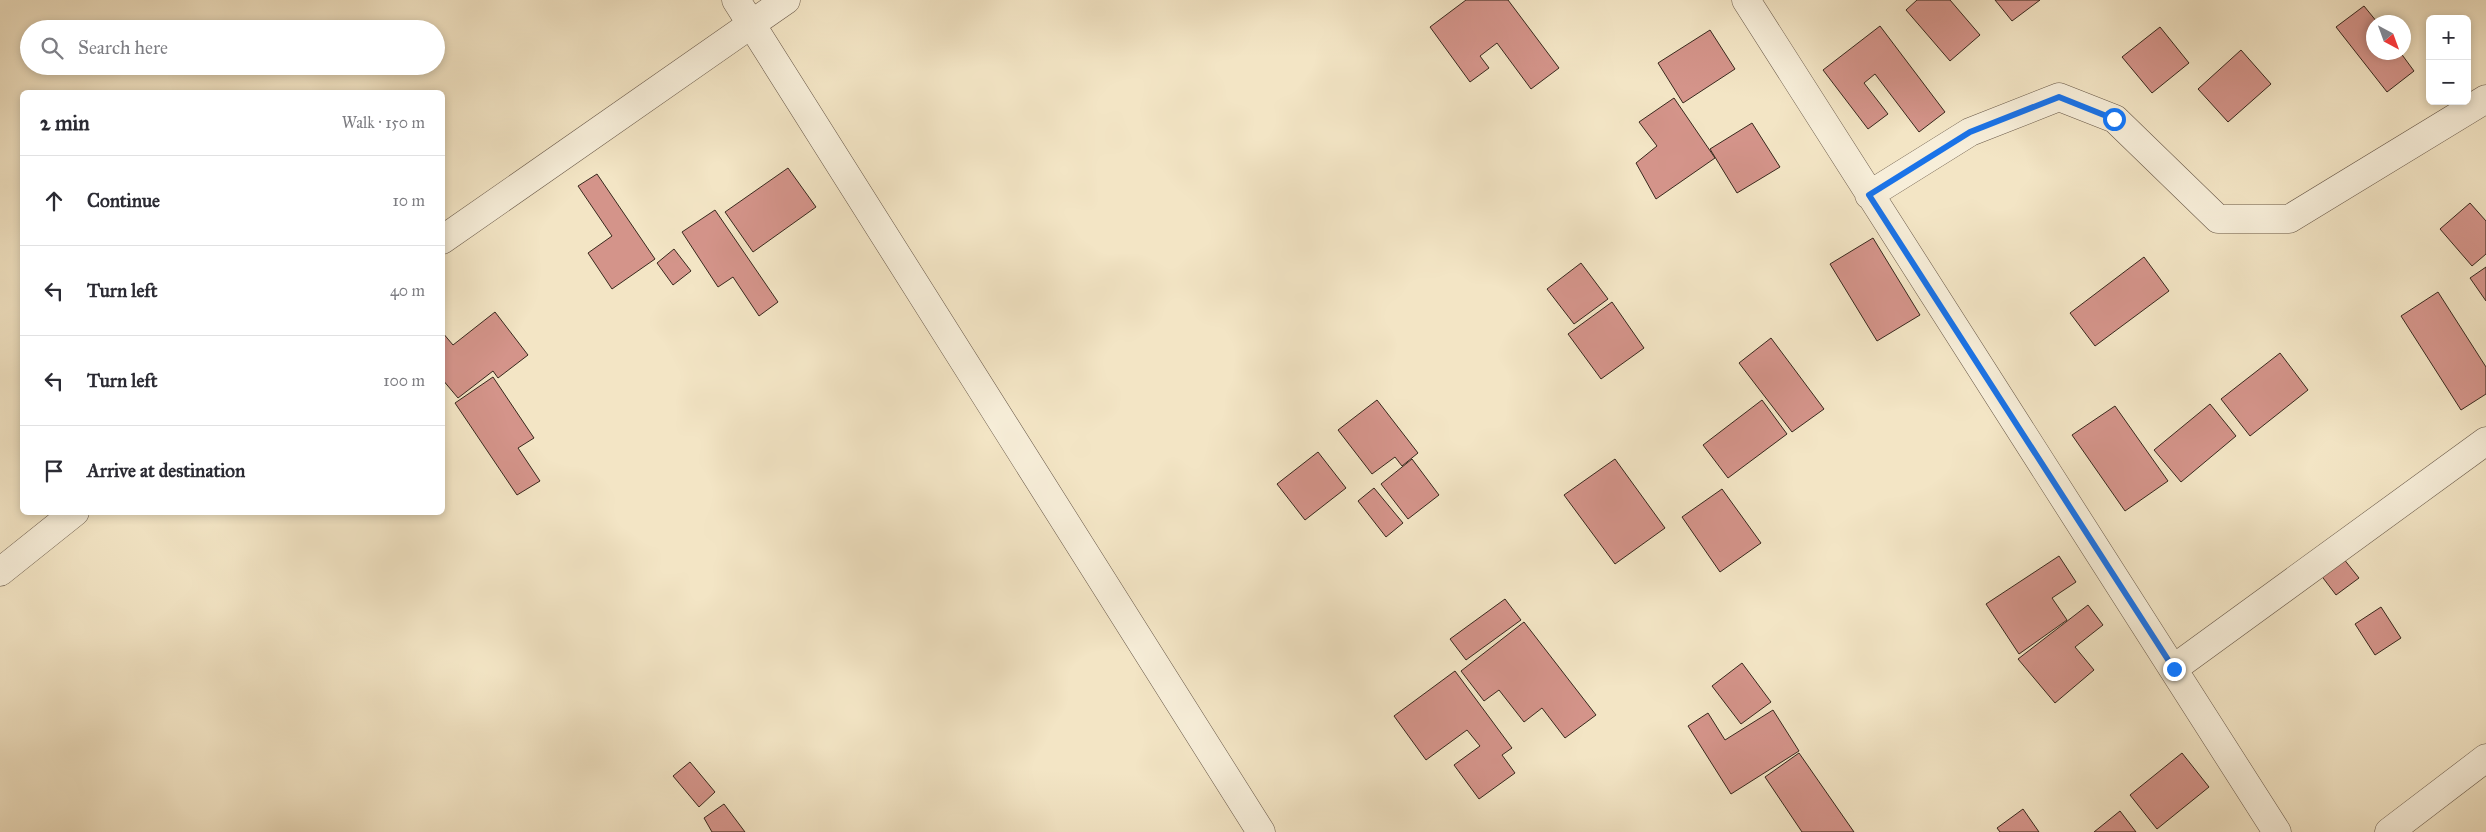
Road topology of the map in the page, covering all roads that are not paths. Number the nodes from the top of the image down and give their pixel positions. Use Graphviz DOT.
graph roads {
  1 [pos="736,0"];
  2 [pos="786,0"];
  3 [pos="1746,0"];
  4 [pos="751,25"];
  5 [pos="2486,99"];
  6 [pos="1869,195"];
  7 [pos="445,238"];
  8 [pos="2486,441"];
  9 [pos="71,515"];
  10 [pos="0,572"];
  11 [pos="2174,669"];
  12 [pos="2486,758"];
  13 [pos="1261,832"];
  14 [pos="2277,832"];
  15 [pos="2389,832"];
  1 -- 4 [label="street"];
  2 -- 4 [label="street"];
  3 -- 6 [label="street"];
  4 -- 7 [label="street"];
  4 -- 13 [label="street"];
  5 -- 6 [label="street"];
  6 -- 11 [label="street"];
  8 -- 11 [label="street"];
  9 -- 10 [label="street"];
  11 -- 14 [label="street"];
  12 -- 15 [label="street"];
}
